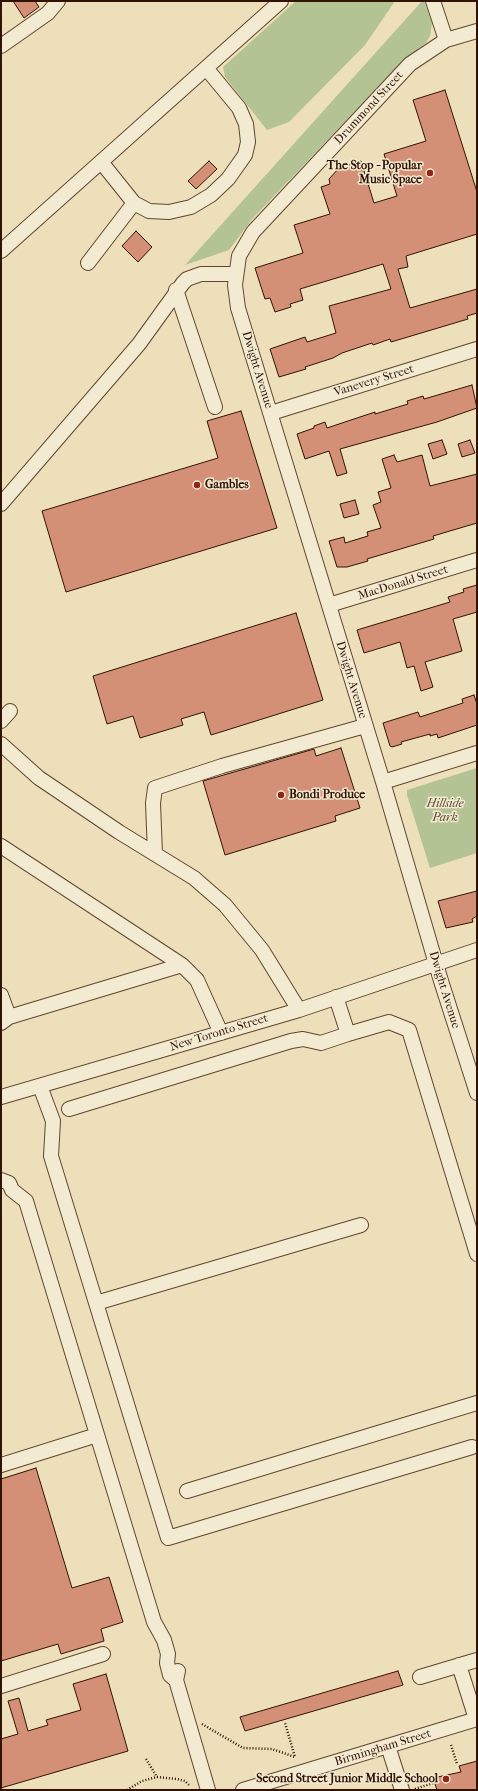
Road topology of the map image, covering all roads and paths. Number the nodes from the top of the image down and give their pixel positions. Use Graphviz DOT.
graph roads {
  1 [pos="58,1"];
  2 [pos="281,1"];
  3 [pos="434,1"];
  4 [pos="477,31"];
  5 [pos="446,40"];
  6 [pos="1,46"];
  7 [pos="206,68"];
  8 [pos="102,163"];
  9 [pos="134,203"];
  10 [pos="1,251"];
  11 [pos="88,263"];
  12 [pos="236,270"];
  13 [pos="176,290"];
  14 [pos="477,349"];
  15 [pos="215,407"];
  16 [pos="270,413"];
  17 [pos="1,504"];
  18 [pos="477,560"];
  19 [pos="328,605"];
  20 [pos="365,726"];
  21 [pos="1,744"];
  22 [pos="477,753"];
  23 [pos="383,782"];
  24 [pos="1,846"];
  25 [pos="155,854"];
  26 [pos="477,950"];
  27 [pos="436,964"];
  28 [pos="182,965"];
  29 [pos="1,995"];
  30 [pos="336,997"];
  31 [pos="299,1010"];
  32 [pos="5,1020"];
  33 [pos="221,1033"];
  34 [pos="348,1034"];
  35 [pos="40,1086"];
  36 [pos="477,1093"];
  37 [pos="1,1097"];
  38 [pos="69,1108"];
  39 [pos="1,1180"];
  40 [pos="7,1190"];
  41 [pos="361,1225"];
  42 [pos="477,1254"];
  43 [pos="96,1303"];
  44 [pos="477,1403"];
  45 [pos="97,1435"];
  46 [pos="472,1447"];
  47 [pos="1,1465"];
  48 [pos="187,1491"];
  49 [pos="103,1654"];
  50 [pos="477,1660"];
  51 [pos="459,1665"];
  52 [pos="420,1677"];
  53 [pos="1,1686"];
  54 [pos="476,1719"];
  55 [pos="201,1723"];
  56 [pos="285,1723"];
  57 [pos="451,1745"];
  58 [pos="388,1746"];
  59 [pos="146,1759"];
  60 [pos="457,1764"];
  61 [pos="157,1777"];
  62 [pos="433,1783"];
  63 [pos="190,1786"];
  64 [pos="127,1790"];
  65 [pos="208,1790"];
  66 [pos="243,1790"];
  67 [pos="407,1790"];
  1 -- 6 [label="street"];
  2 -- 7 [label="street"];
  3 -- 5 [label="street"];
  4 -- 5 [label="street, Drummond Street"];
  5 -- 12 [label="street, Drummond Street"];
  7 -- 8 [label="street"];
  7 -- 9 [label="street"];
  8 -- 9 [label="street"];
  8 -- 10 [label="street"];
  9 -- 11 [label="street"];
  12 -- 13 [label="street"];
  12 -- 16 [label="street, Dwight Avenue"];
  13 -- 15 [label="street"];
  13 -- 17 [label="street"];
  14 -- 16 [label="street, Vanevery Street"];
  16 -- 19 [label="street, Dwight Avenue"];
  18 -- 19 [label="street, MacDonald Street"];
  19 -- 20 [label="street, Dwight Avenue"];
  20 -- 23 [label="street, Dwight Avenue"];
  20 -- 25 [label="street"];
  21 -- 25 [label="street"];
  22 -- 23 [label="street"];
  23 -- 27 [label="street, Dwight Avenue"];
  24 -- 28 [label="street"];
  25 -- 31 [label="street"];
  26 -- 27 [label="street, New Toronto Street"];
  27 -- 30 [label="street, New Toronto Street"];
  27 -- 36 [label="street, Dwight Avenue"];
  28 -- 32 [label="street"];
  28 -- 33 [label="street"];
  29 -- 32 [label="street"];
  30 -- 31 [label="street, New Toronto Street"];
  30 -- 34 [label="street"];
  31 -- 33 [label="street, New Toronto Street"];
  33 -- 35 [label="street, New Toronto Street"];
  34 -- 38 [label="street"];
  34 -- 42 [label="street"];
  35 -- 37 [label="street, New Toronto Street"];
  35 -- 43 [label="street"];
  39 -- 40 [label="street"];
  40 -- 45 [label="street"];
  41 -- 43 [label="street"];
  43 -- 46 [label="street"];
  44 -- 48 [label="street"];
  45 -- 47 [label="street"];
  45 -- 65 [label="street"];
  49 -- 53 [label="street"];
  50 -- 51 [label="street"];
  51 -- 52 [label="street"];
  51 -- 54 [label="street"];
  54 -- 58 [label="street, Birmingham Street"];
  55 -- 56 [label="path"];
  57 -- 60 [label="path"];
  58 -- 66 [label="street, Birmingham Street"];
  58 -- 67 [label="street"];
  59 -- 61 [label="path"];
  61 -- 63 [label="path"];
  61 -- 64 [label="path"];
  62 -- 67 [label="path"];
}
